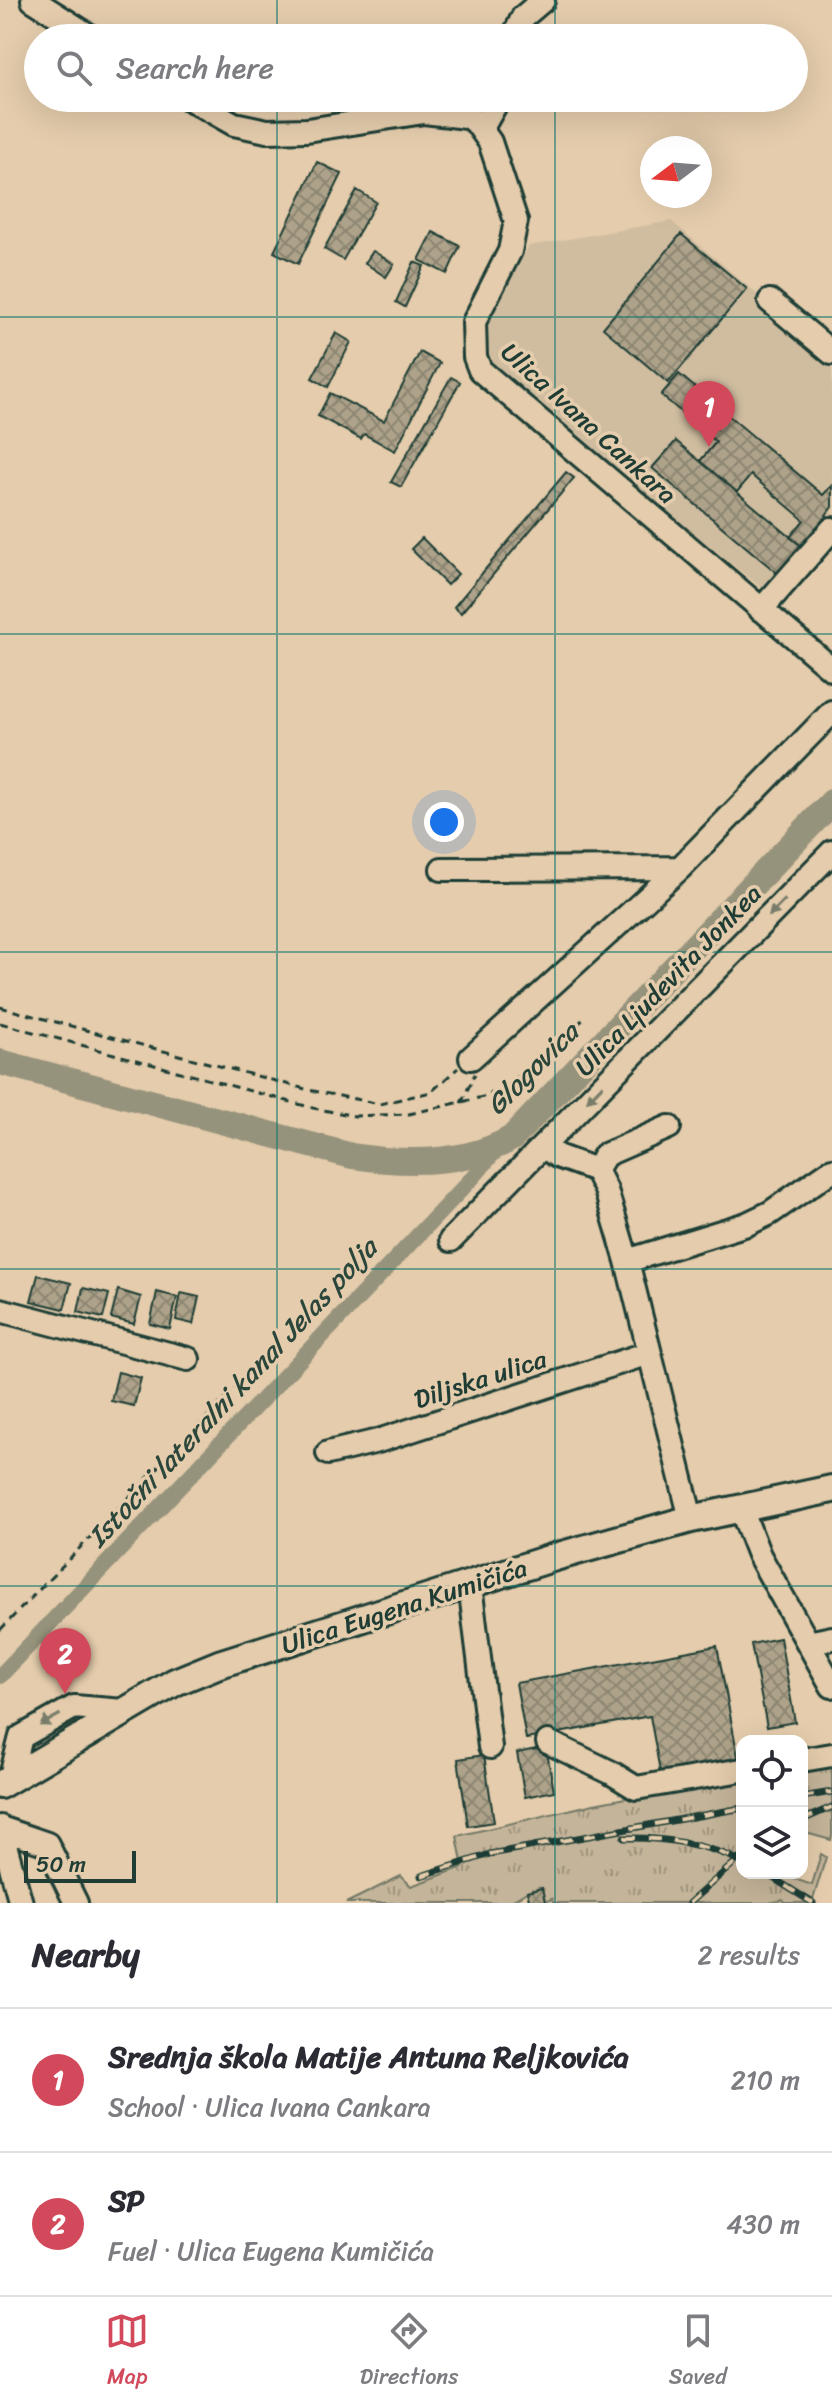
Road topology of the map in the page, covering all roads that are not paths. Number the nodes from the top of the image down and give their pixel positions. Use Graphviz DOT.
graph roads {
  1 [pos="33,0"];
  2 [pos="543,0"];
  3 [pos="71,24"];
  4 [pos="520,24"];
  5 [pos="213,112"];
  6 [pos="424,112"];
  7 [pos="424,112"];
  8 [pos="491,112"];
  9 [pos="482,128"];
  10 [pos="770,301"];
  11 [pos="832,353"];
  12 [pos="832,529"];
  13 [pos="761,610"];
  14 [pos="832,669"];
  15 [pos="832,712"];
  16 [pos="832,852"];
  17 [pos="680,868"];
  18 [pos="442,869"];
  19 [pos="471,1058"];
  20 [pos="669,1127"];
  21 [pos="543,1146"];
  22 [pos="596,1170"];
  23 [pos="832,1170"];
  24 [pos="451,1240"];
  25 [pos="627,1261"];
  26 [pos="0,1310"];
  27 [pos="649,1353"];
  28 [pos="188,1359"];
  29 [pos="328,1453"];
  30 [pos="832,1489"];
  31 [pos="741,1509"];
  32 [pos="691,1519"];
  33 [pos="470,1585"];
  34 [pos="832,1638"];
  35 [pos="808,1643"];
  36 [pos="832,1686"];
  37 [pos="548,1742"];
  38 [pos="490,1747"];
  39 [pos="832,1755"];
  40 [pos="808,1759"];
  41 [pos="736,1771"];
  42 [pos="5,1782"];
  43 [pos="0,1828"];
  44 [pos="23,1902"];
  45 [pos="76,1903"];
  1 -- 3 [label="street"];
  2 -- 4 [label="street"];
  5 -- 6 [label="street"];
  7 -- 9 [label="street"];
  8 -- 9 [label="street"];
  9 -- 13 [label="street, Ulica Ivana Cankara"];
  10 -- 11 [label="street"];
  12 -- 13 [label="street"];
  13 -- 14 [label="street, Ulica Ivana Cankara"];
  15 -- 17 [label="street"];
  16 -- 21 [label="street, Ulica Ljudevita Jonkea, one-way"];
  17 -- 18 [label="street"];
  17 -- 19 [label="street"];
  20 -- 22 [label="street"];
  21 -- 22 [label="street"];
  21 -- 24 [label="street, Ulica Ljudevita Jonkea"];
  22 -- 25 [label="street"];
  23 -- 25 [label="street"];
  25 -- 27 [label="street"];
  26 -- 28 [label="street"];
  27 -- 29 [label="street, Diljska ulica"];
  27 -- 32 [label="street"];
  30 -- 31 [label="main road, Ulica Eugena Kumičića"];
  31 -- 32 [label="main road, Ulica Eugena Kumičića"];
  31 -- 35 [label="street"];
  32 -- 33 [label="main road, Ulica Eugena Kumičića"];
  33 -- 38 [label="street"];
  33 -- 42 [label="main road, Ulica Eugena Kumičića"];
  34 -- 35 [label="street"];
  35 -- 36 [label="street"];
  37 -- 41 [label="street"];
  39 -- 40 [label="street"];
  43 -- 44 [label="street"];
  43 -- 45 [label="street"];
}
